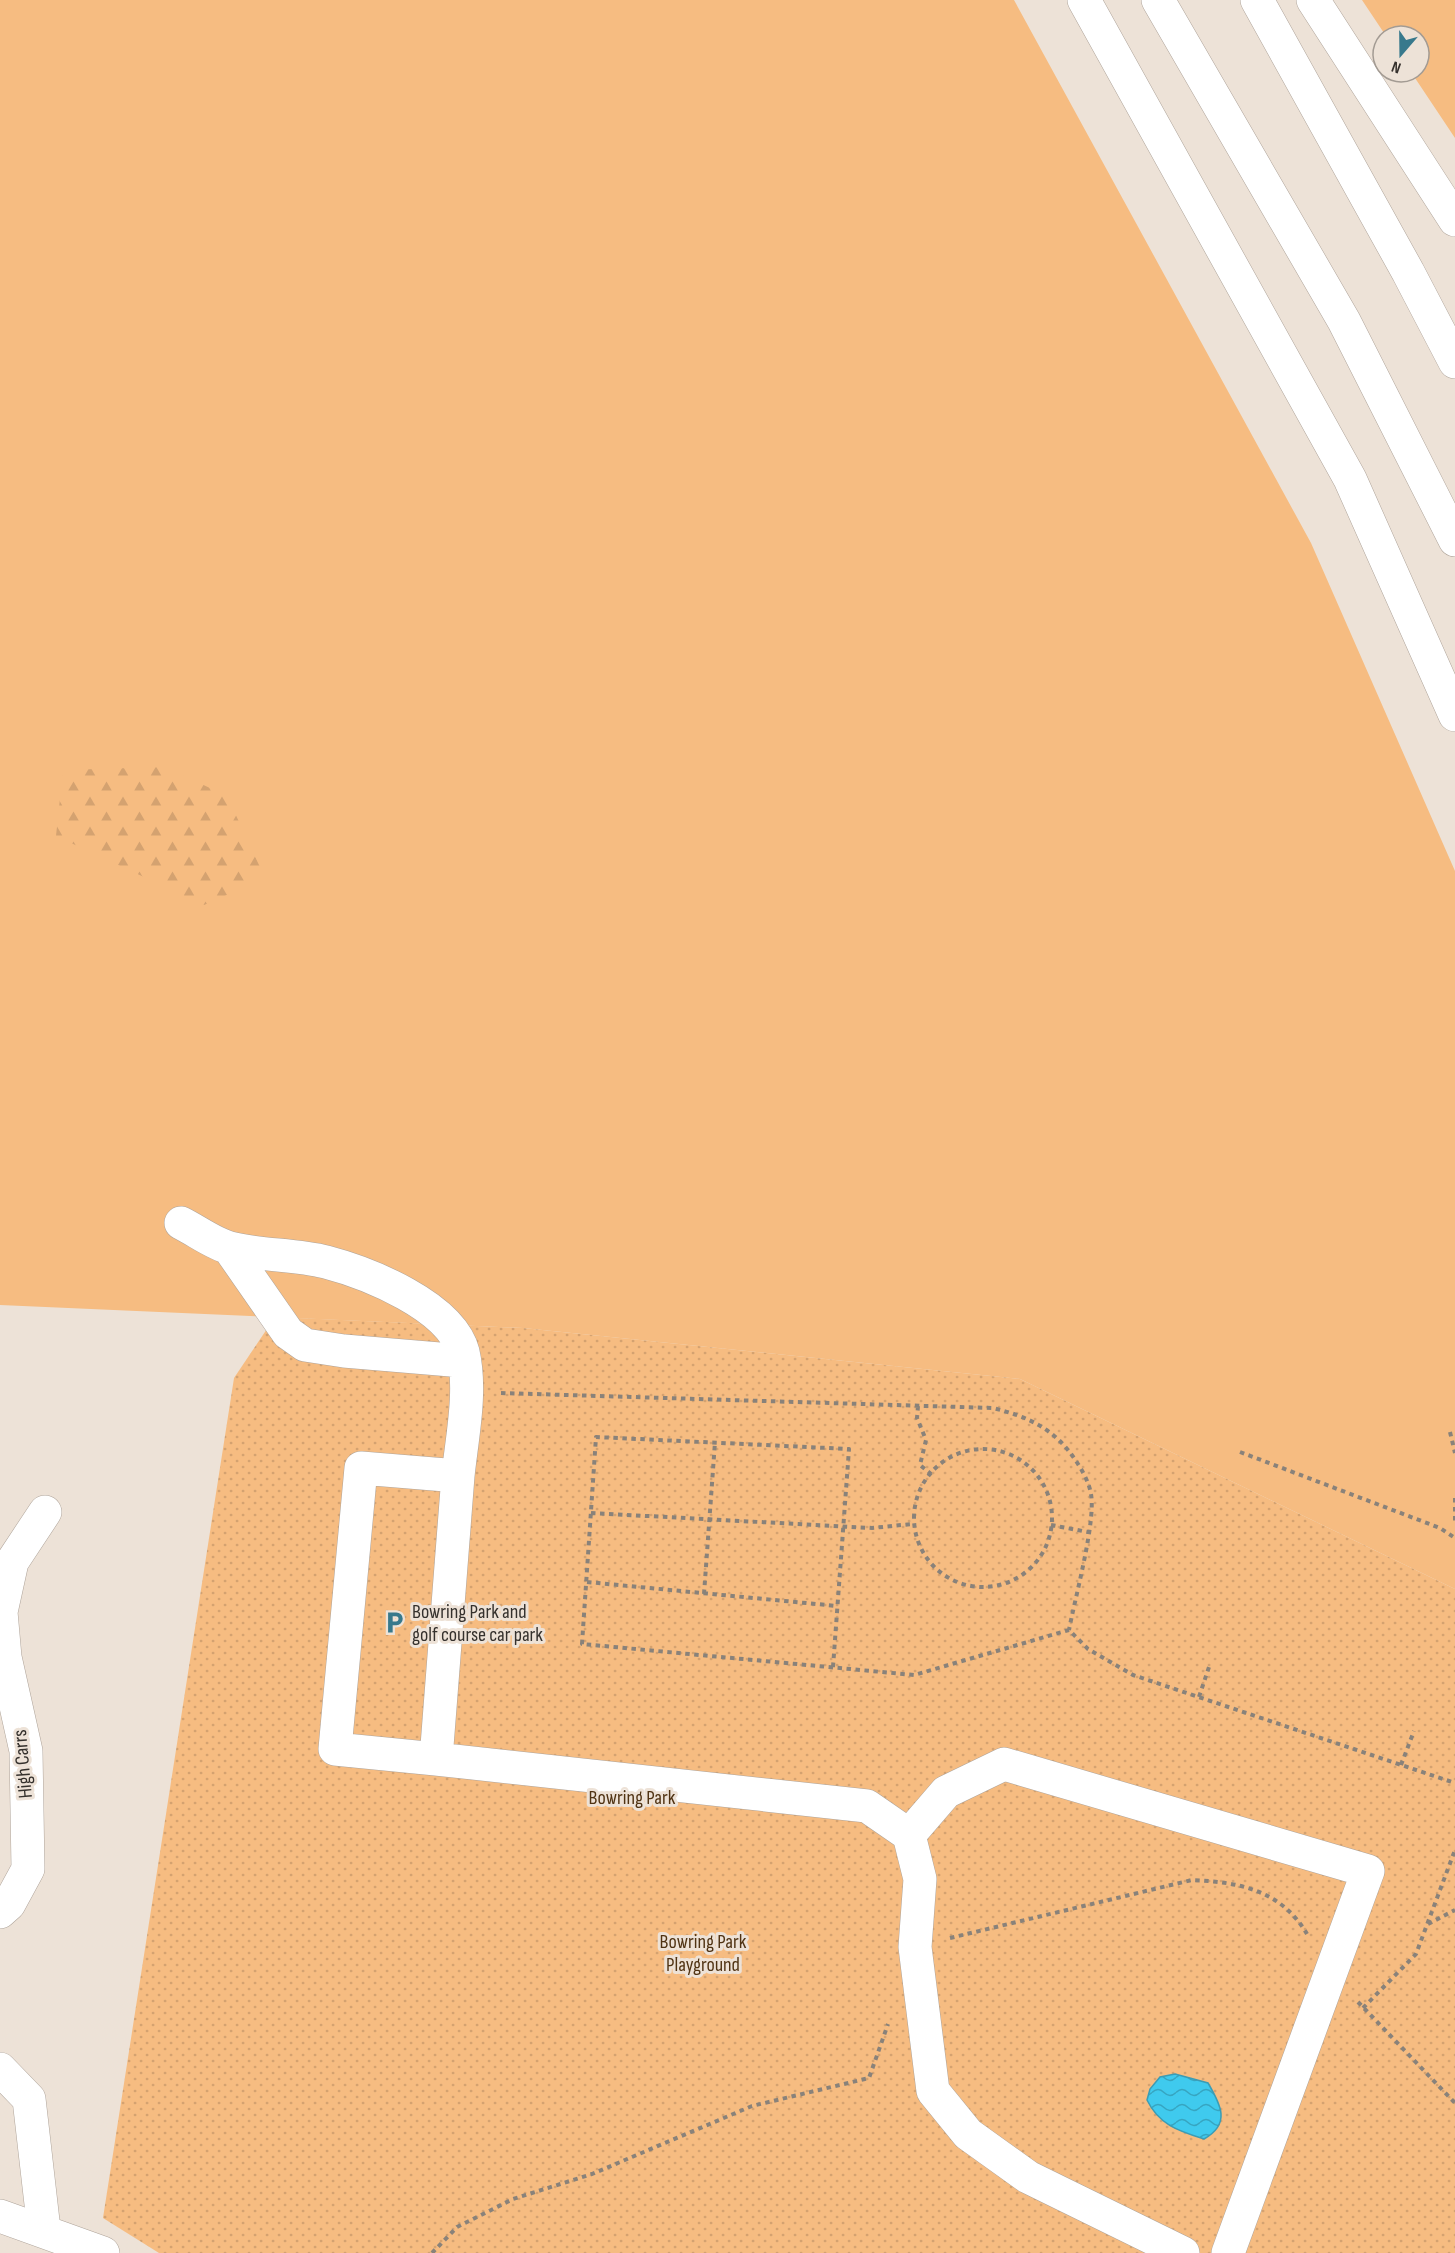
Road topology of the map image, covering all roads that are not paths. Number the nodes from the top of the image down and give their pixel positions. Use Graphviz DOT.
graph roads {
  1 [pos="1084,0"];
  2 [pos="1158,0"];
  3 [pos="1257,0"];
  4 [pos="1313,0"];
  5 [pos="1455,220"];
  6 [pos="1455,362"];
  7 [pos="1455,540"];
  8 [pos="1455,715"];
  9 [pos="182,1223"];
  10 [pos="229,1248"];
  11 [pos="465,1374"];
  12 [pos="458,1476"];
  13 [pos="45,1512"];
  14 [pos="436,1759"];
  15 [pos="909,1835"];
  16 [pos="0,1912"];
  17 [pos="0,2069"];
  18 [pos="0,2216"];
  19 [pos="44,2230"];
  20 [pos="103,2253"];
  21 [pos="1184,2253"];
  22 [pos="1228,2253"];
  1 -- 8 [label="main road"];
  2 -- 7 [label="main road"];
  3 -- 6 [label="main road"];
  4 -- 5 [label="main road"];
  9 -- 10 [label="main road"];
  10 -- 11 [label="main road"];
  10 -- 11 [label="main road"];
  11 -- 12 [label="main road"];
  12 -- 14 [label="main road"];
  12 -- 14 [label="main road"];
  13 -- 16 [label="main road, High Carrs"];
  14 -- 15 [label="main road"];
  15 -- 21 [label="main road"];
  15 -- 22 [label="main road"];
  17 -- 19 [label="main road"];
  18 -- 19 [label="main road"];
  19 -- 20 [label="main road"];
}
